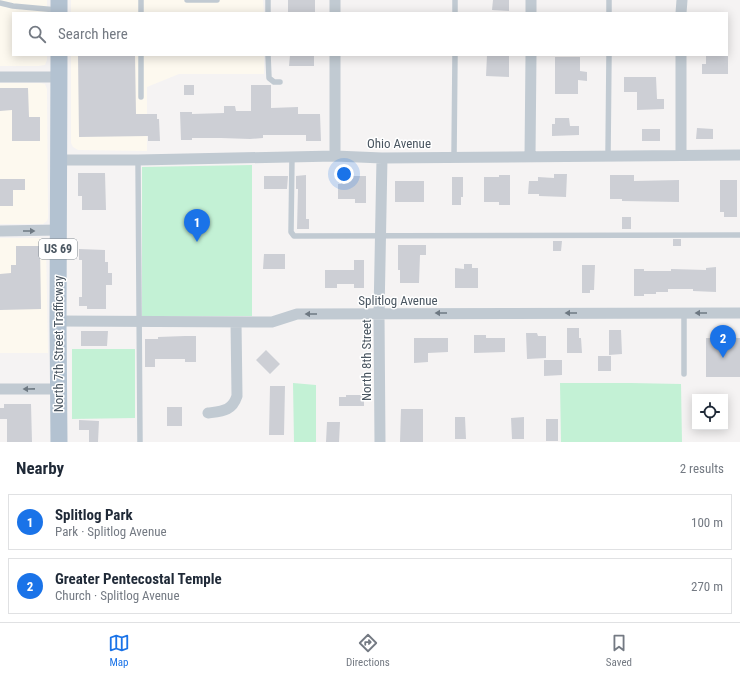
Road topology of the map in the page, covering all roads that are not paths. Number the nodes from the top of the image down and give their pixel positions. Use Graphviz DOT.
graph roads {
  1 [pos="141,0"];
  2 [pos="187,0"];
  3 [pos="217,0"];
  4 [pos="268,0"];
  5 [pos="335,0"];
  6 [pos="455,0"];
  7 [pos="531,0"];
  8 [pos="609,0"];
  9 [pos="682,0"];
  10 [pos="0,3"];
  11 [pos="59,8"];
  12 [pos="141,12"];
  13 [pos="268,12"];
  14 [pos="335,12"];
  15 [pos="455,12"];
  16 [pos="531,12"];
  17 [pos="609,12"];
  18 [pos="682,12"];
  19 [pos="59,56"];
  20 [pos="141,56"];
  21 [pos="268,56"];
  22 [pos="335,56"];
  23 [pos="455,56"];
  24 [pos="530,56"];
  25 [pos="609,56"];
  26 [pos="681,56"];
  27 [pos="0,77"];
  28 [pos="59,77"];
  29 [pos="280,82"];
  30 [pos="141,97"];
  31 [pos="608,155"];
  32 [pos="681,155"];
  33 [pos="740,155"];
  34 [pos="335,156"];
  35 [pos="454,156"];
  36 [pos="530,156"];
  37 [pos="292,157"];
  38 [pos="382,158"];
  39 [pos="59,160"];
  40 [pos="138,160"];
  41 [pos="58,230"];
  42 [pos="0,231"];
  43 [pos="381,235"];
  44 [pos="740,235"];
  45 [pos="684,313"];
  46 [pos="740,313"];
  47 [pos="379,314"];
  48 [pos="58,321"];
  49 [pos="140,321"];
  50 [pos="236,322"];
  51 [pos="684,374"];
  52 [pos="0,389"];
  53 [pos="58,389"];
  54 [pos="208,413"];
  55 [pos="59,442"];
  56 [pos="140,442"];
  57 [pos="380,442"];
  1 -- 12 [label="lane"];
  2 -- 3 [label="lane"];
  4 -- 13 [label="lane"];
  5 -- 14 [label="street"];
  6 -- 15 [label="lane"];
  7 -- 16 [label="street"];
  8 -- 17 [label="lane"];
  9 -- 18 [label="street"];
  10 -- 11 [label="lane"];
  19 -- 28 [label="main road, North 7th Street Trafficway / US 69"];
  20 -- 30 [label="lane"];
  21 -- 29 [label="lane"];
  22 -- 34 [label="street"];
  23 -- 35 [label="lane"];
  24 -- 36 [label="street"];
  25 -- 31 [label="lane"];
  26 -- 32 [label="street"];
  27 -- 28 [label="street"];
  28 -- 39 [label="main road, North 7th Street Trafficway / US 69"];
  31 -- 32 [label="street, Ohio Avenue"];
  31 -- 36 [label="street, Ohio Avenue"];
  32 -- 33 [label="street, Ohio Avenue"];
  34 -- 37 [label="street, Ohio Avenue"];
  34 -- 38 [label="street, Ohio Avenue"];
  35 -- 36 [label="street, Ohio Avenue"];
  35 -- 38 [label="street, Ohio Avenue"];
  37 -- 40 [label="street, Ohio Avenue"];
  37 -- 43 [label="lane"];
  38 -- 43 [label="street, North 8th Street"];
  39 -- 40 [label="street, Ohio Avenue"];
  39 -- 41 [label="main road, North 7th Street Trafficway / US 69"];
  40 -- 49 [label="lane"];
  42 -- 41 [label="street, one-way"];
  41 -- 48 [label="main road, North 7th Street Trafficway / US 69"];
  43 -- 44 [label="lane"];
  43 -- 47 [label="street, North 8th Street"];
  46 -- 45 [label="street, Splitlog Avenue, one-way"];
  45 -- 47 [label="street, Splitlog Avenue, one-way"];
  45 -- 51 [label="lane"];
  47 -- 50 [label="street, Splitlog Avenue, one-way"];
  47 -- 57 [label="street, North 8th Street"];
  48 -- 49 [label="street, Splitlog Avenue"];
  48 -- 53 [label="main road, North 7th Street Trafficway / US 69"];
  49 -- 50 [label="street, Splitlog Avenue"];
  49 -- 56 [label="lane"];
  50 -- 54 [label="street"];
  53 -- 52 [label="street, one-way"];
  53 -- 55 [label="main road, North 7th Street Trafficway / US 69"];
}
